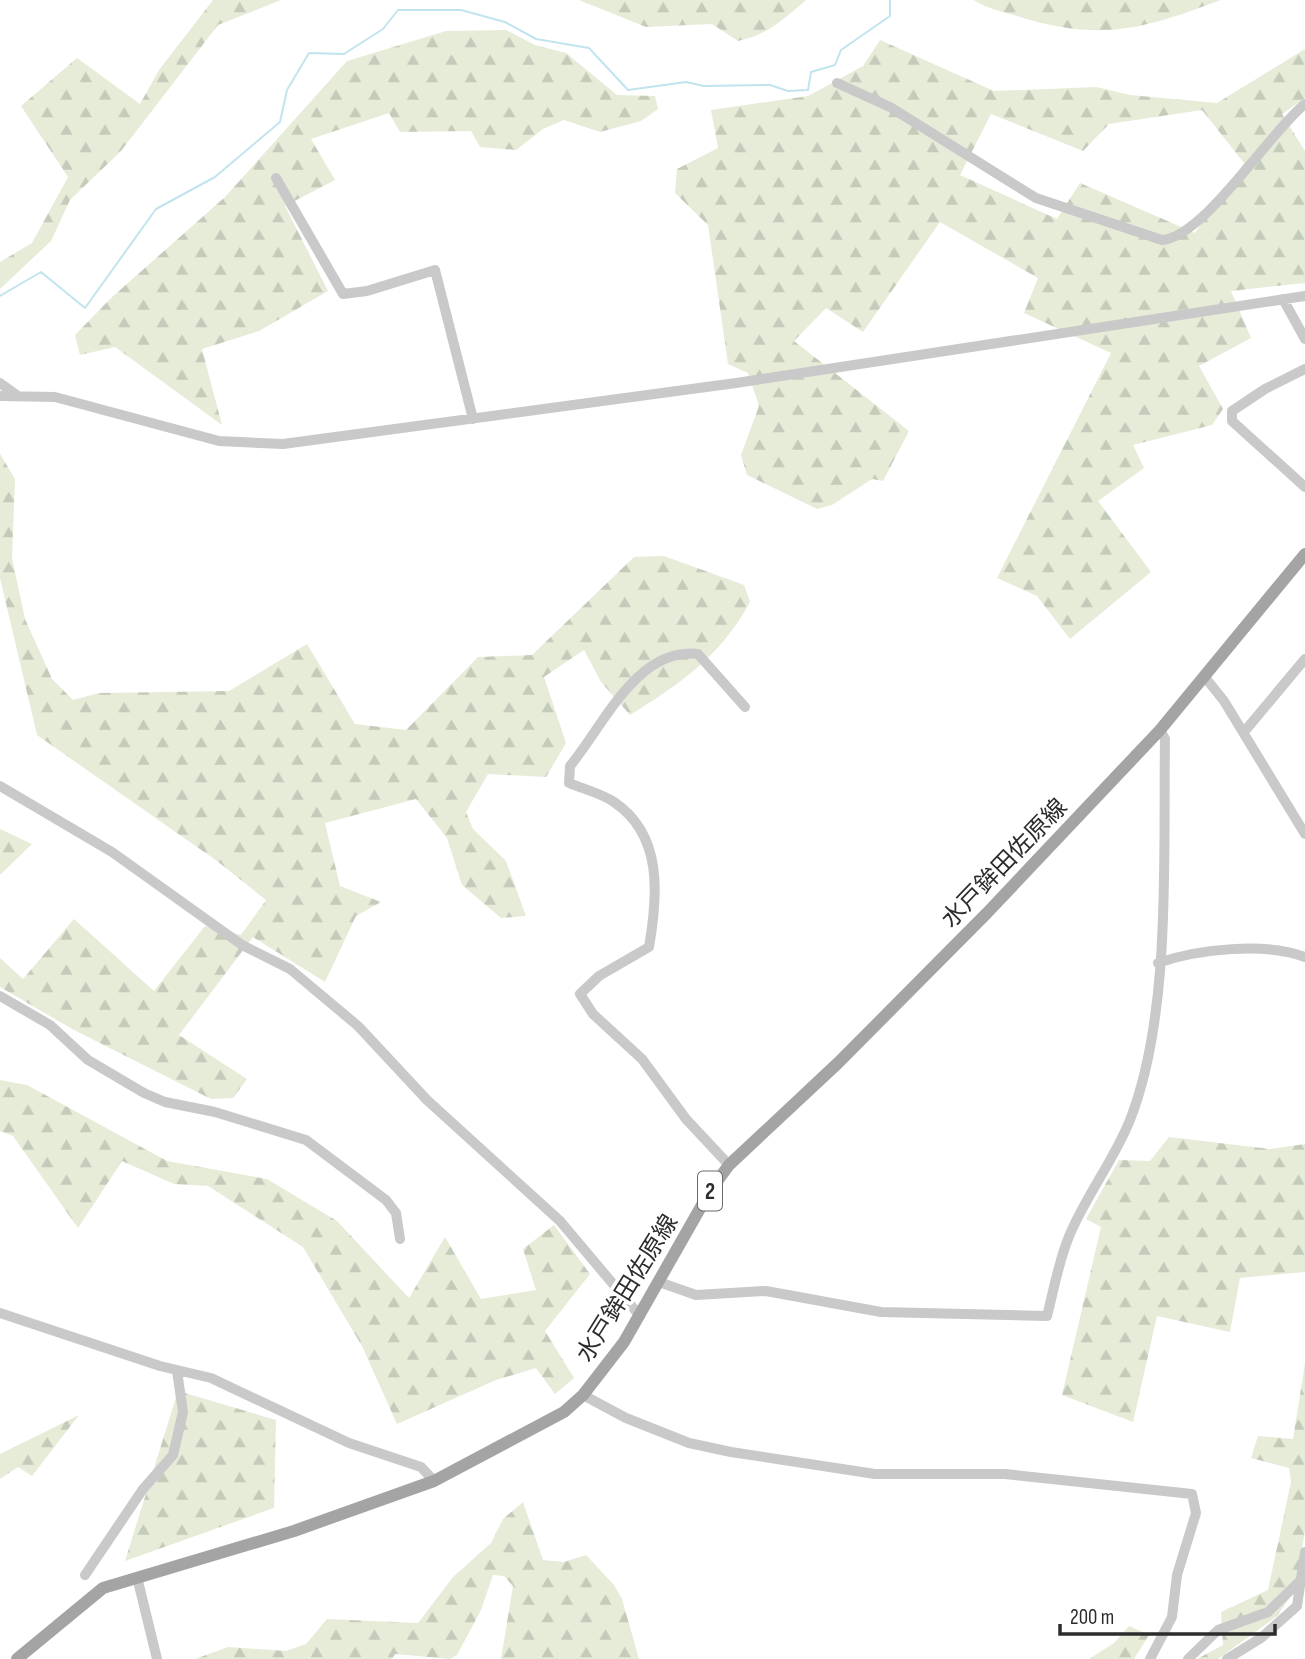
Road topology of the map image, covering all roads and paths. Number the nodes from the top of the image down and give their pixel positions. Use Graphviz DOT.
graph roads {
  1 [pos="837,83"];
  2 [pos="1305,104"];
  3 [pos="276,178"];
  4 [pos="1305,296"];
  5 [pos="1283,299"];
  6 [pos="1305,339"];
  7 [pos="1305,369"];
  8 [pos="0,383"];
  9 [pos="0,396"];
  10 [pos="18,396"];
  11 [pos="474,419"];
  12 [pos="1305,487"];
  13 [pos="1305,554"];
  14 [pos="1305,659"];
  15 [pos="1205,676"];
  16 [pos="745,707"];
  17 [pos="1160,730"];
  18 [pos="1244,732"];
  19 [pos="0,786"];
  20 [pos="1305,834"];
  21 [pos="1305,957"];
  22 [pos="1158,963"];
  23 [pos="0,996"];
  24 [pos="729,1165"];
  25 [pos="400,1239"];
  26 [pos="659,1282"];
  27 [pos="0,1313"];
  28 [pos="640,1317"];
  29 [pos="177,1371"];
  30 [pos="583,1395"];
  31 [pos="434,1480"];
  32 [pos="1305,1552"];
  33 [pos="85,1575"];
  34 [pos="137,1577"];
  35 [pos="1300,1581"];
  36 [pos="17,1659"];
  37 [pos="157,1659"];
  38 [pos="1150,1659"];
  39 [pos="1188,1659"];
  40 [pos="1227,1659"];
  1 -- 2 [label="street"];
  3 -- 11 [label="street"];
  4 -- 5 [label="street"];
  5 -- 6 [label="street"];
  5 -- 11 [label="street"];
  7 -- 12 [label="street"];
  8 -- 10 [label="street"];
  9 -- 10 [label="street"];
  10 -- 11 [label="street"];
  13 -- 15 [label="main road, 水戸鉾田佐原線 / 2"];
  14 -- 18 [label="street"];
  15 -- 17 [label="main road, 水戸鉾田佐原線 / 2"];
  15 -- 18 [label="street"];
  16 -- 24 [label="street"];
  17 -- 22 [label="street"];
  17 -- 24 [label="main road, 水戸鉾田佐原線 / 2"];
  18 -- 20 [label="street"];
  19 -- 28 [label="street"];
  21 -- 22 [label="street"];
  22 -- 26 [label="street"];
  23 -- 25 [label="street"];
  24 -- 26 [label="main road, 水戸鉾田佐原線 / 2"];
  26 -- 28 [label="main road, 水戸鉾田佐原線 / 2"];
  27 -- 29 [label="street"];
  28 -- 30 [label="main road, 水戸鉾田佐原線 / 2"];
  29 -- 31 [label="street"];
  29 -- 33 [label="street"];
  30 -- 31 [label="main road, 水戸鉾田佐原線 / 2"];
  30 -- 38 [label="street"];
  31 -- 34 [label="main road, 水戸鉾田佐原線 / 2"];
  32 -- 35 [label="street"];
  34 -- 36 [label="main road, 水戸鉾田佐原線 / 2"];
  34 -- 37 [label="street"];
  35 -- 39 [label="street"];
  35 -- 40 [label="street"];
}
